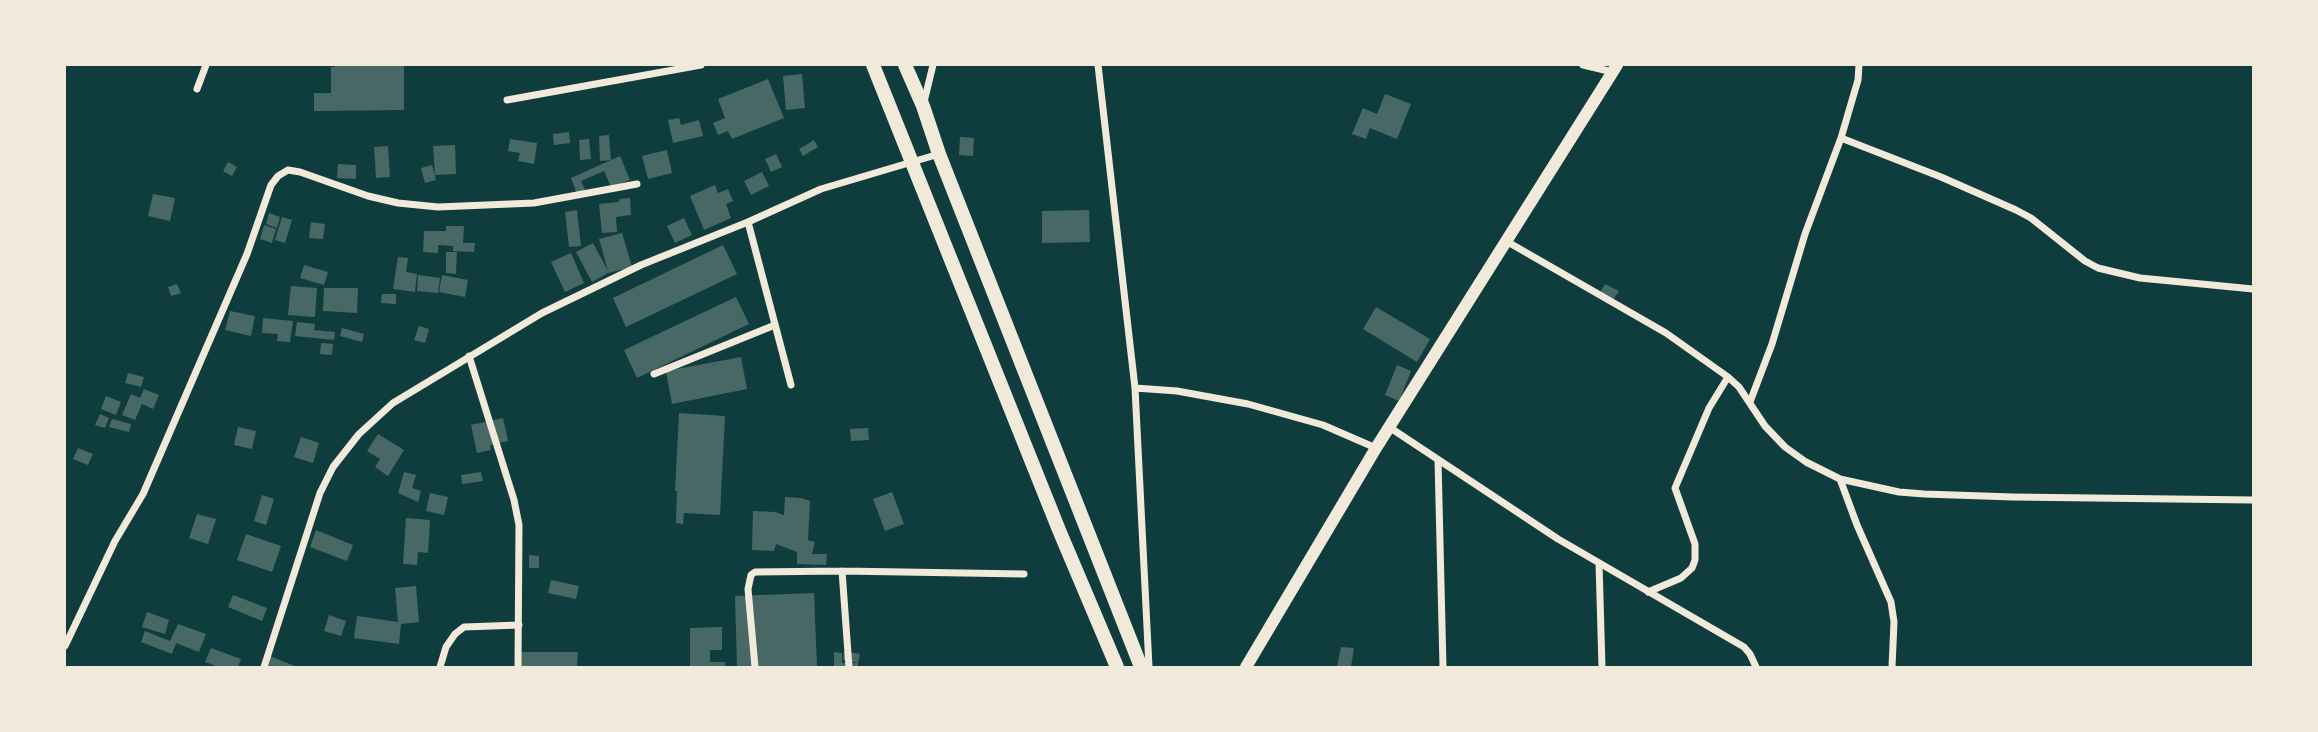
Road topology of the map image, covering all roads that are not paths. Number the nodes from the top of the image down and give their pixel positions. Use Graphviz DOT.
graph roads {
  1 [pos="206,65"];
  2 [pos="701,65"];
  3 [pos="873,65"];
  4 [pos="905,65"];
  5 [pos="933,65"];
  6 [pos="1098,65"];
  7 [pos="1583,65"];
  8 [pos="1859,65"];
  9 [pos="1615,68"];
  10 [pos="197,89"];
  11 [pos="507,100"];
  12 [pos="923,106"];
  13 [pos="1841,138"];
  14 [pos="939,154"];
  15 [pos="912,162"];
  16 [pos="637,184"];
  17 [pos="748,222"];
  18 [pos="1506,241"];
  19 [pos="2253,289"];
  20 [pos="775,325"];
  21 [pos="469,356"];
  22 [pos="654,374"];
  23 [pos="1728,377"];
  24 [pos="791,385"];
  25 [pos="1135,388"];
  26 [pos="1750,402"];
  27 [pos="1389,427"];
  28 [pos="1376,447"];
  29 [pos="1438,460"];
  30 [pos="1840,479"];
  31 [pos="2253,499"];
  32 [pos="1084,521"];
  33 [pos="1059,530"];
  34 [pos="1599,563"];
  35 [pos="842,571"];
  36 [pos="1024,574"];
  37 [pos="1647,592"];
  38 [pos="519,625"];
  39 [pos="65,646"];
  40 [pos="264,667"];
  41 [pos="440,667"];
  42 [pos="518,667"];
  43 [pos="755,667"];
  44 [pos="849,667"];
  45 [pos="1117,667"];
  46 [pos="1141,667"];
  47 [pos="1149,667"];
  48 [pos="1246,667"];
  49 [pos="1443,667"];
  50 [pos="1602,667"];
  51 [pos="1756,667"];
  52 [pos="1892,667"];
  1 -- 10 [label="street"];
  2 -- 11 [label="street"];
  3 -- 15 [label="main road"];
  4 -- 12 [label="main road"];
  5 -- 12 [label="street"];
  6 -- 25 [label="street"];
  7 -- 9 [label="street"];
  8 -- 13 [label="street"];
  9 -- 18 [label="main road"];
  12 -- 14 [label="main road"];
  13 -- 19 [label="street"];
  13 -- 26 [label="street"];
  14 -- 15 [label="street"];
  14 -- 32 [label="main road"];
  15 -- 17 [label="street"];
  15 -- 33 [label="main road"];
  16 -- 39 [label="street"];
  17 -- 20 [label="street"];
  17 -- 21 [label="street"];
  18 -- 23 [label="street"];
  18 -- 27 [label="main road"];
  20 -- 22 [label="street"];
  20 -- 24 [label="street"];
  21 -- 38 [label="street"];
  21 -- 40 [label="street"];
  23 -- 26 [label="street"];
  23 -- 37 [label="street"];
  25 -- 28 [label="street"];
  25 -- 47 [label="street"];
  26 -- 30 [label="street"];
  27 -- 28 [label="main road"];
  27 -- 29 [label="street"];
  28 -- 48 [label="main road"];
  29 -- 34 [label="street"];
  29 -- 49 [label="street"];
  30 -- 31 [label="street"];
  30 -- 52 [label="street"];
  32 -- 33 [label="main road"];
  32 -- 46 [label="main road"];
  33 -- 45 [label="main road"];
  34 -- 37 [label="street"];
  34 -- 50 [label="street"];
  35 -- 36 [label="street"];
  35 -- 43 [label="street"];
  35 -- 44 [label="street"];
  37 -- 51 [label="street"];
  38 -- 41 [label="street"];
  38 -- 42 [label="street"];
}
